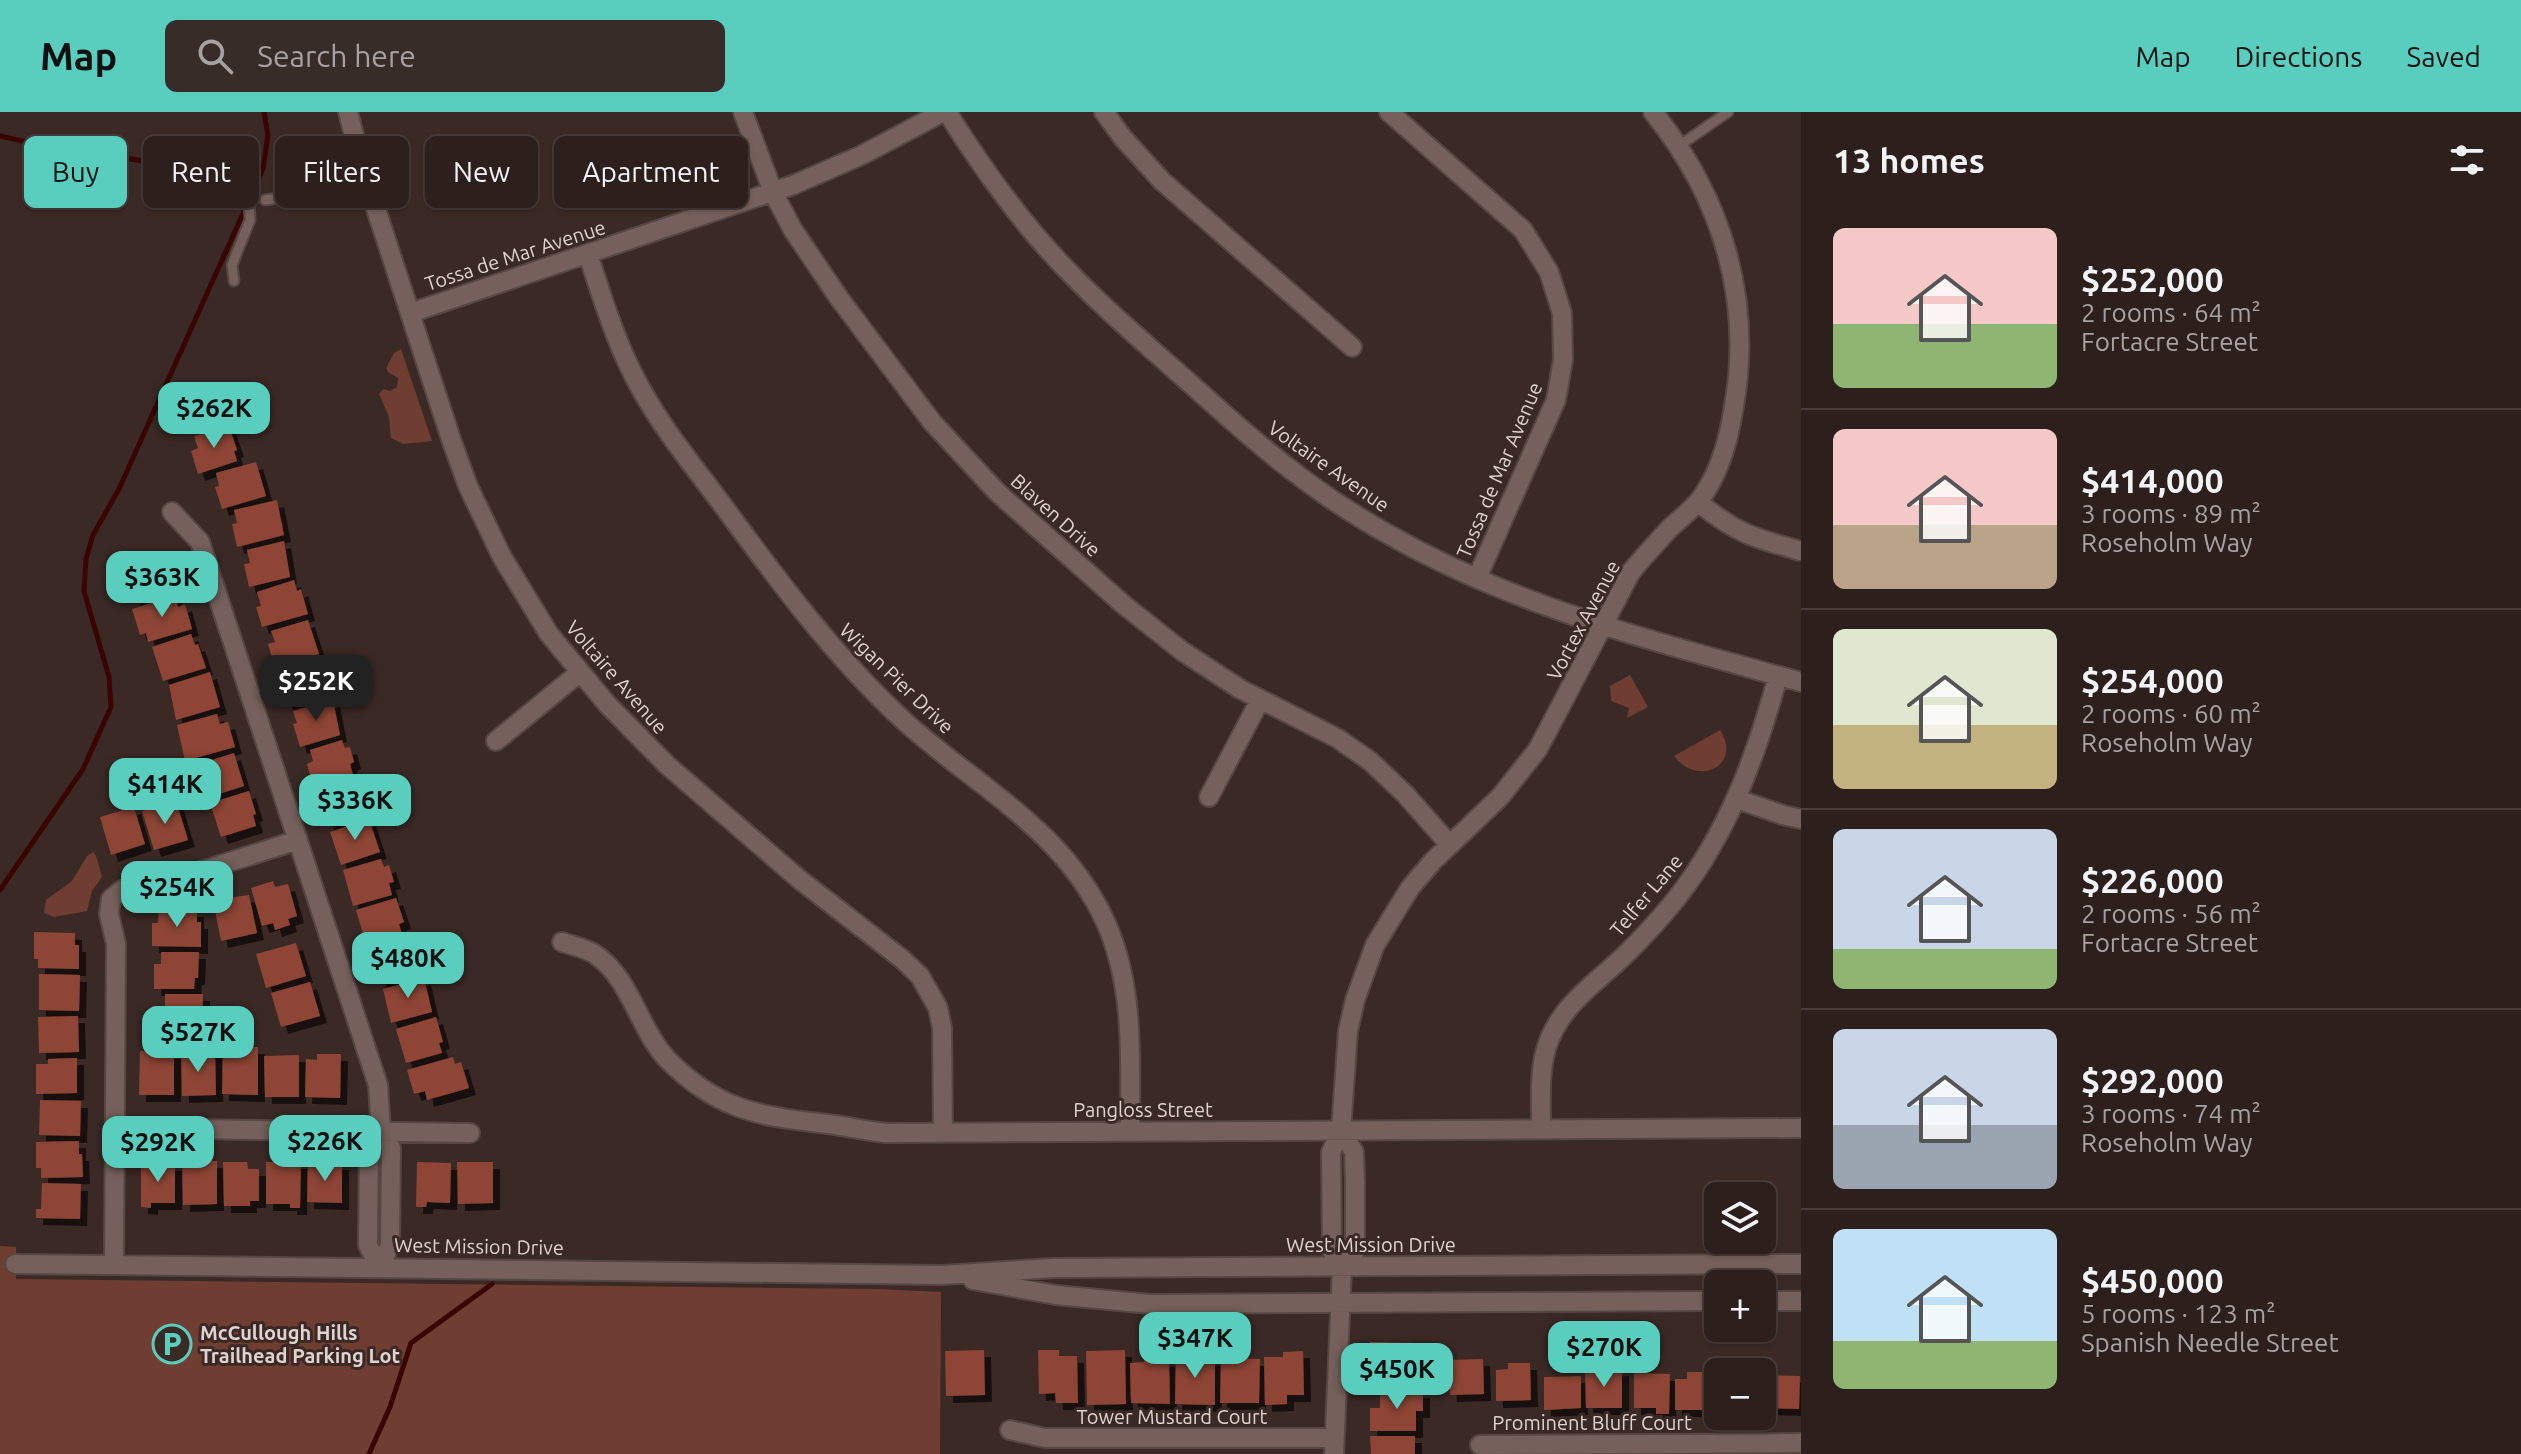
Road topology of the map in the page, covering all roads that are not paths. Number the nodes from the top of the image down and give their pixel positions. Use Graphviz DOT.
graph roads {
  1 [pos="348,112"];
  2 [pos="743,112"];
  3 [pos="945,112"];
  4 [pos="1104,112"];
  5 [pos="1389,112"];
  6 [pos="1653,112"];
  7 [pos="1728,112"];
  8 [pos="354,136"];
  9 [pos="1679,146"];
  10 [pos="773,192"];
  11 [pos="275,198"];
  12 [pos="265,200"];
  13 [pos="249,208"];
  14 [pos="376,208"];
  15 [pos="588,254"];
  16 [pos="234,281"];
  17 [pos="410,313"];
  18 [pos="1352,347"];
  19 [pos="1698,502"];
  20 [pos="172,512"];
  21 [pos="1801,551"];
  22 [pos="1477,578"];
  23 [pos="1601,626"];
  24 [pos="579,673"];
  25 [pos="1778,676"];
  26 [pos="1801,682"];
  27 [pos="1260,700"];
  28 [pos="496,741"];
  29 [pos="1209,797"];
  30 [pos="1737,799"];
  31 [pos="1801,819"];
  32 [pos="298,840"];
  33 [pos="1450,845"];
  34 [pos="562,942"];
  35 [pos="115,1128"];
  36 [pos="1541,1128"];
  37 [pos="1801,1128"];
  38 [pos="1341,1130"];
  39 [pos="381,1131"];
  40 [pos="1130,1131"];
  41 [pos="470,1133"];
  42 [pos="943,1133"];
  43 [pos="15,1264"];
  44 [pos="1801,1264"];
  45 [pos="114,1265"];
  46 [pos="379,1267"];
  47 [pos="942,1275"];
  48 [pos="1340,1284"];
  49 [pos="1704,1300"];
  50 [pos="1776,1301"];
  51 [pos="1801,1301"];
  52 [pos="1010,1430"];
  53 [pos="1801,1443"];
  54 [pos="1480,1445"];
  55 [pos="1334,1446"];
  1 -- 8 [label="street, Voltaire Avenue"];
  2 -- 10 [label="street, Blaven Drive"];
  3 -- 10 [label="street, Tossa de Mar Avenue"];
  3 -- 22 [label="street, Voltaire Avenue"];
  4 -- 18 [label="street"];
  5 -- 22 [label="street, Tossa de Mar Avenue"];
  6 -- 9 [label="street, Vortex Avenue"];
  7 -- 9 [label="lane"];
  9 -- 19 [label="street, Vortex Avenue"];
  10 -- 15 [label="street, Tossa de Mar Avenue"];
  10 -- 27 [label="street, Blaven Drive"];
  11 -- 12 [label="lane"];
  13 -- 16 [label="lane"];
  14 -- 17 [label="street, Voltaire Avenue"];
  15 -- 17 [label="street, Tossa de Mar Avenue"];
  15 -- 40 [label="street, Wigan Pier Drive"];
  17 -- 24 [label="street, Voltaire Avenue"];
  19 -- 21 [label="street"];
  19 -- 23 [label="street, Vortex Avenue"];
  20 -- 32 [label="street"];
  22 -- 23 [label="street, Voltaire Avenue"];
  23 -- 25 [label="street, Voltaire Avenue"];
  23 -- 33 [label="street, Vortex Avenue"];
  24 -- 28 [label="street"];
  24 -- 42 [label="street, Voltaire Avenue"];
  25 -- 26 [label="street, Voltaire Avenue"];
  25 -- 30 [label="street, Telfer Lane"];
  27 -- 29 [label="street"];
  27 -- 33 [label="street, Blaven Drive"];
  30 -- 31 [label="street"];
  30 -- 36 [label="street, Telfer Lane"];
  32 -- 35 [label="street"];
  32 -- 39 [label="street"];
  33 -- 38 [label="street, Vortex Avenue"];
  34 -- 42 [label="street, Pangloss Street"];
  35 -- 39 [label="street"];
  35 -- 45 [label="street"];
  36 -- 37 [label="street, Pangloss Street"];
  36 -- 38 [label="street, Pangloss Street"];
  38 -- 40 [label="street, Pangloss Street"];
  38 -- 48 [label="street, Vortex Avenue"];
  39 -- 41 [label="street"];
  39 -- 46 [label="street"];
  40 -- 42 [label="street, Pangloss Street"];
  43 -- 45 [label="street, West Mission Drive"];
  44 -- 48 [label="street, West Mission Drive"];
  45 -- 46 [label="street, West Mission Drive"];
  46 -- 47 [label="street, West Mission Drive"];
  47 -- 48 [label="street, West Mission Drive"];
  47 -- 48 [label="street, West Mission Drive"];
  48 -- 49 [label="street, West Mission Drive"];
  48 -- 55 [label="street, Vortex Avenue"];
  50 -- 51 [label="street"];
  52 -- 55 [label="street, Tower Mustard Court"];
  53 -- 54 [label="street, Prominent Bluff Court"];
}
